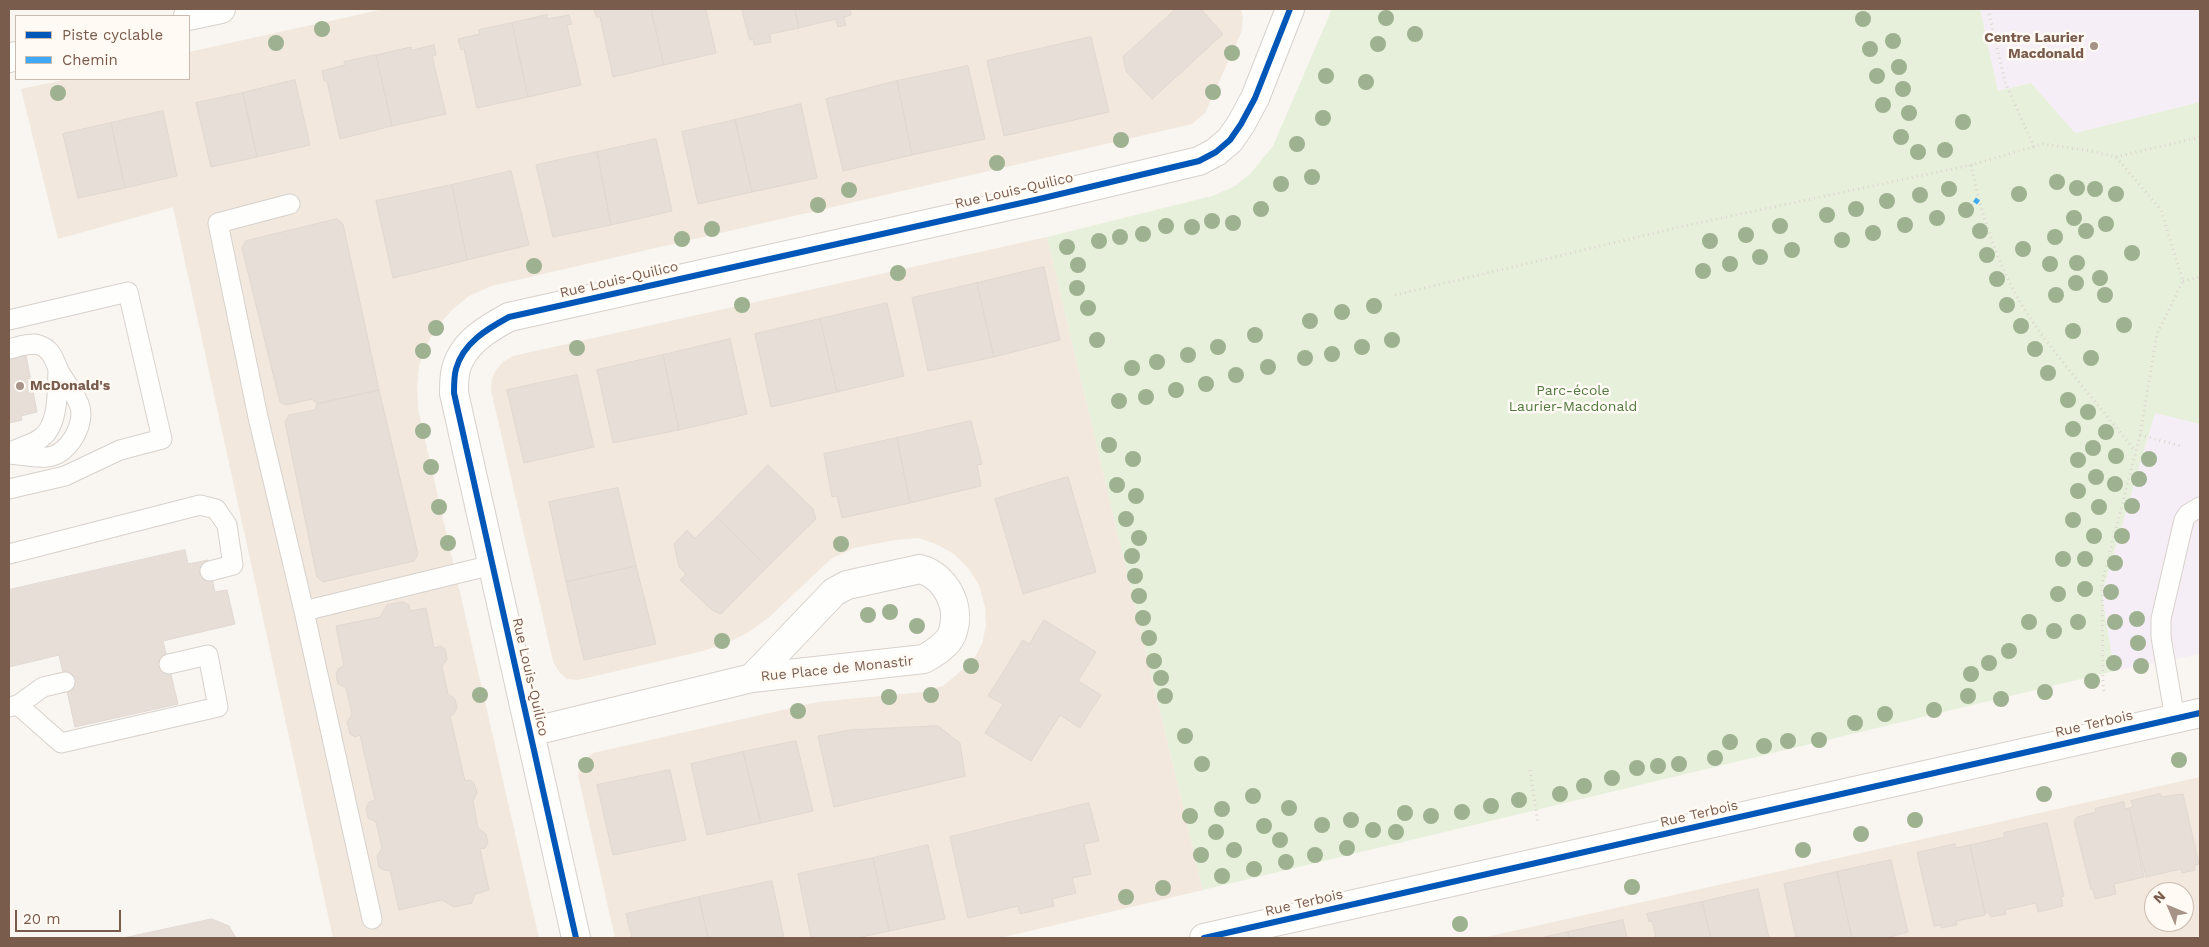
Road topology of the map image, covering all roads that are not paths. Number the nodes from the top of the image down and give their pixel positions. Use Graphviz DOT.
graph roads {
  1 [pos="221,9"];
  2 [pos="1290,9"];
  3 [pos="190,16"];
  4 [pos="290,204"];
  5 [pos="9,320"];
  6 [pos="9,349"];
  7 [pos="58,369"];
  8 [pos="9,453"];
  9 [pos="9,489"];
  10 [pos="2200,507"];
  11 [pos="9,554"];
  12 [pos="492,566"];
  13 [pos="210,571"];
  14 [pos="304,611"];
  15 [pos="169,664"];
  16 [pos="752,678"];
  17 [pos="65,682"];
  18 [pos="13,706"];
  19 [pos="2187,716"];
  20 [pos="530,732"];
  21 [pos="372,919"];
  22 [pos="576,938"];
  23 [pos="1204,938"];
  1 -- 3 [label="street"];
  2 -- 12 [label="street, Rue Louis-Quilico"];
  4 -- 14 [label="lane"];
  5 -- 9 [label="lane"];
  6 -- 7 [label="lane"];
  7 -- 8 [label="lane"];
  7 -- 8 [label="lane"];
  10 -- 19 [label="lane"];
  11 -- 13 [label="lane"];
  12 -- 14 [label="lane"];
  12 -- 20 [label="street, Rue Louis-Quilico"];
  14 -- 21 [label="lane"];
  15 -- 18 [label="lane"];
  16 -- 16 [label="street, Rue Place de Monastir"];
  16 -- 20 [label="street, Rue Place de Monastir"];
  17 -- 18 [label="lane"];
  19 -- 23 [label="street, Rue Terbois"];
  20 -- 22 [label="street, Rue Louis-Quilico"];
}
